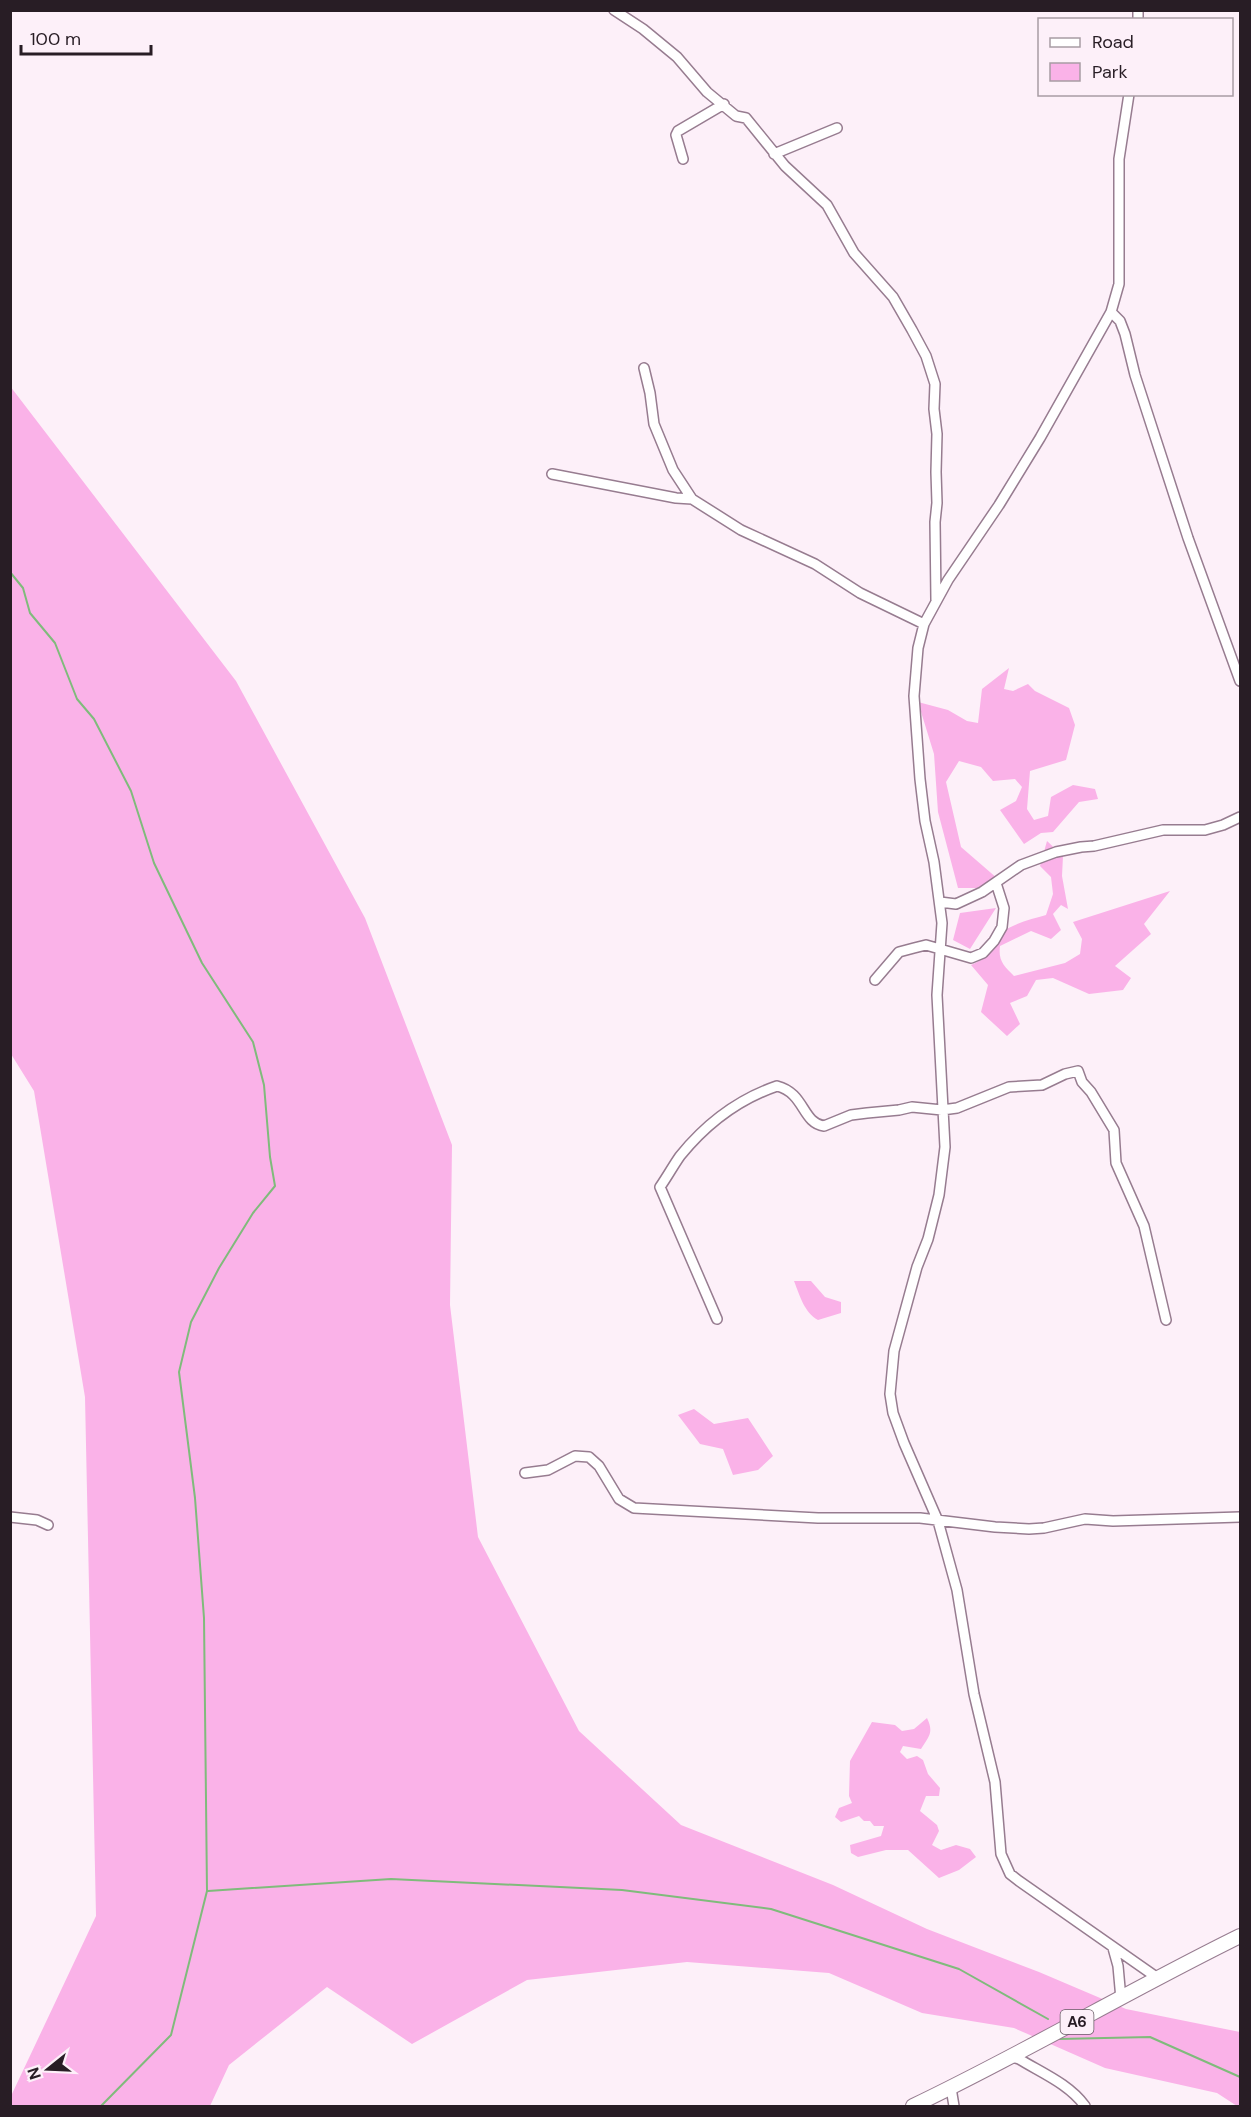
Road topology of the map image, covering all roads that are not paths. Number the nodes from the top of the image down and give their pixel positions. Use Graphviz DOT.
graph roads {
  1 [pos="614,10"];
  2 [pos="1129,96"];
  3 [pos="724,104"];
  4 [pos="837,128"];
  5 [pos="774,154"];
  6 [pos="682,159"];
  7 [pos="1111,312"];
  8 [pos="644,368"];
  9 [pos="552,474"];
  10 [pos="693,500"];
  11 [pos="936,603"];
  12 [pos="924,624"];
  13 [pos="1240,681"];
  14 [pos="1240,817"];
  15 [pos="996,883"];
  16 [pos="940,902"];
  17 [pos="942,950"];
  18 [pos="875,980"];
  19 [pos="942,1110"];
  20 [pos="717,1319"];
  21 [pos="1166,1320"];
  22 [pos="525,1473"];
  23 [pos="1240,1516"];
  24 [pos="10,1517"];
  25 [pos="938,1521"];
  26 [pos="48,1525"];
  27 [pos="1240,1936"];
  28 [pos="1113,1948"];
  29 [pos="1159,1979"];
  30 [pos="1121,1999"];
  31 [pos="1011,2057"];
  32 [pos="951,2088"];
  33 [pos="913,2106"];
  34 [pos="954,2106"];
  35 [pos="1085,2106"];
  1 -- 3 [label="street"];
  2 -- 7 [label="street"];
  3 -- 5 [label="street"];
  3 -- 6 [label="street"];
  4 -- 5 [label="street"];
  5 -- 11 [label="street"];
  7 -- 11 [label="street"];
  7 -- 13 [label="street"];
  8 -- 10 [label="street"];
  9 -- 10 [label="street"];
  10 -- 12 [label="street"];
  11 -- 12 [label="street"];
  12 -- 16 [label="street"];
  14 -- 15 [label="street"];
  15 -- 16 [label="street"];
  15 -- 17 [label="street"];
  16 -- 17 [label="street"];
  17 -- 18 [label="street"];
  17 -- 19 [label="street"];
  19 -- 20 [label="street"];
  19 -- 21 [label="street"];
  19 -- 25 [label="street"];
  22 -- 25 [label="street"];
  23 -- 25 [label="street"];
  24 -- 26 [label="street"];
  25 -- 28 [label="street"];
  27 -- 29 [label="main road, A6"];
  28 -- 29 [label="street"];
  28 -- 30 [label="street"];
  29 -- 30 [label="main road, A6"];
  30 -- 31 [label="main road, A6"];
  31 -- 32 [label="main road, A6"];
  31 -- 35 [label="street"];
  32 -- 33 [label="main road, A6"];
  32 -- 34 [label="street"];
}
